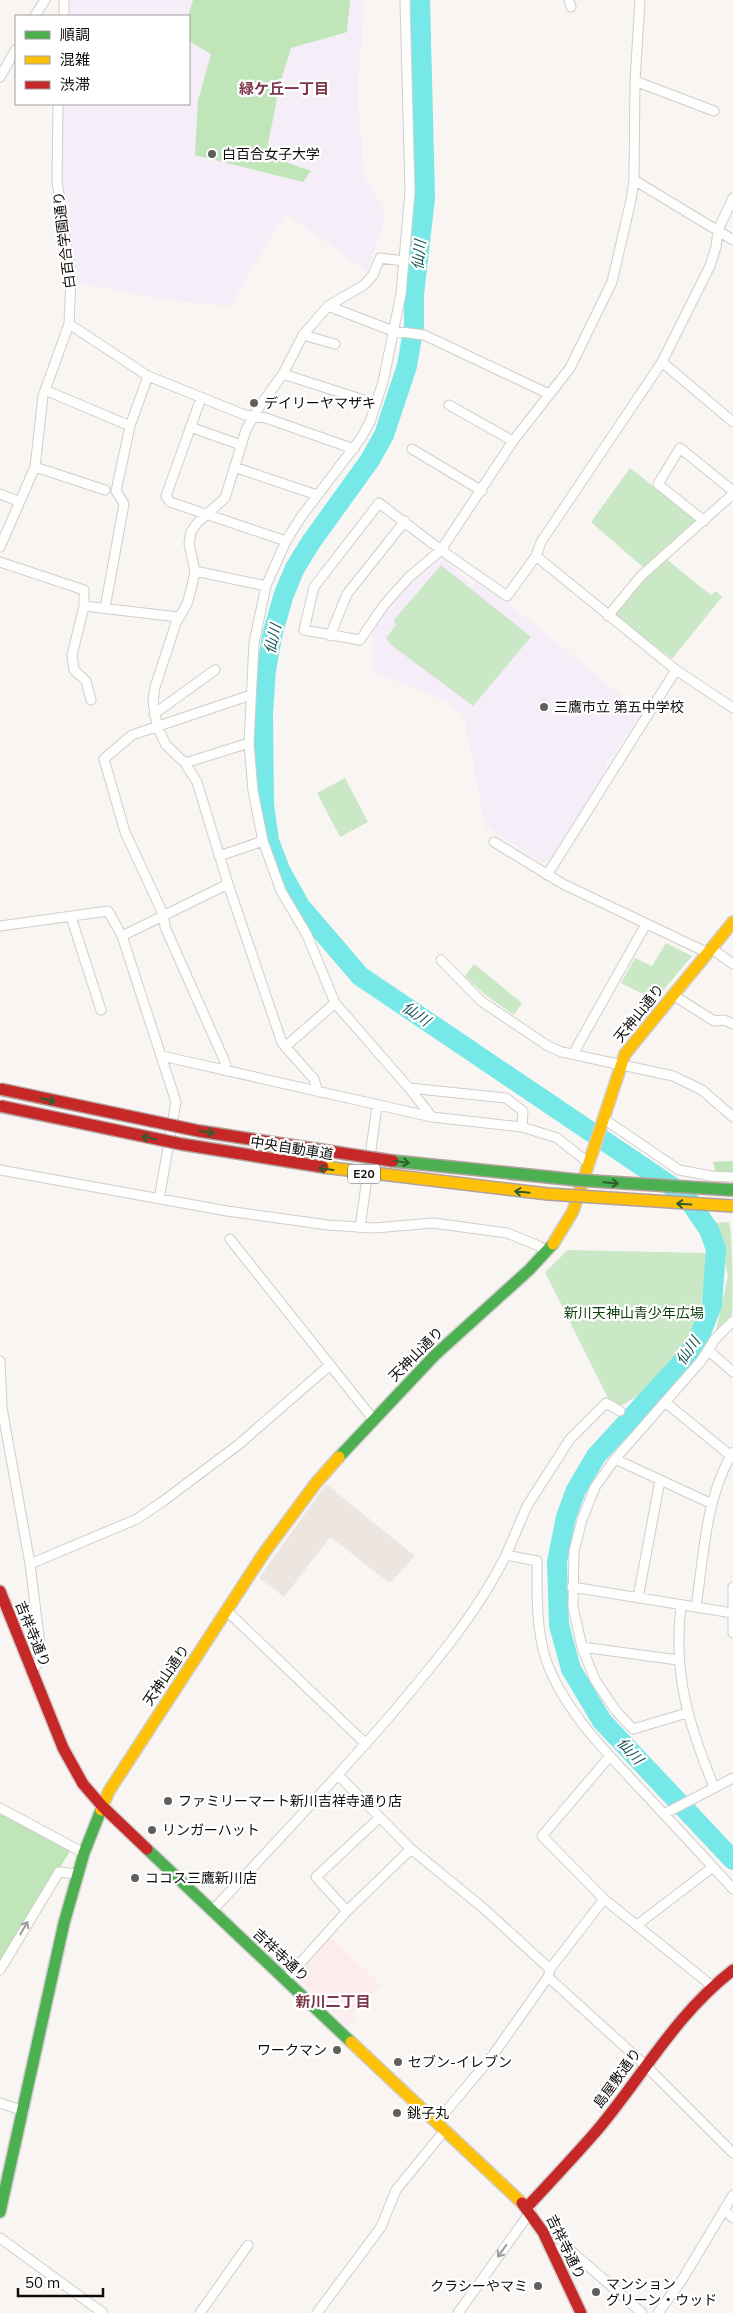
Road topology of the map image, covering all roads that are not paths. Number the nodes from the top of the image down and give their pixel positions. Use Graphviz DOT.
graph roads {
  1 [pos="45,0"];
  2 [pos="64,0"];
  3 [pos="405,0"];
  4 [pos="640,0"];
  5 [pos="37,15"];
  6 [pos="64,15"];
  7 [pos="15,51"];
  8 [pos="0,78"];
  9 [pos="636,81"];
  10 [pos="58,105"];
  11 [pos="714,110"];
  12 [pos="634,180"];
  13 [pos="733,198"];
  14 [pos="718,230"];
  15 [pos="733,240"];
  16 [pos="404,261"];
  17 [pos="328,306"];
  18 [pos="69,324"];
  19 [pos="397,332"];
  20 [pos="303,336"];
  21 [pos="335,344"];
  22 [pos="662,362"];
  23 [pos="283,374"];
  24 [pos="148,376"];
  25 [pos="45,390"];
  26 [pos="549,394"];
  27 [pos="201,398"];
  28 [pos="376,404"];
  29 [pos="449,405"];
  30 [pos="253,417"];
  31 [pos="733,422"];
  32 [pos="130,426"];
  33 [pos="190,427"];
  34 [pos="513,441"];
  35 [pos="241,445"];
  36 [pos="354,449"];
  37 [pos="412,449"];
  38 [pos="35,466"];
  39 [pos="234,467"];
  40 [pos="105,490"];
  41 [pos="482,491"];
  42 [pos="733,493"];
  43 [pos="0,494"];
  44 [pos="317,495"];
  45 [pos="20,502"];
  46 [pos="206,516"];
  47 [pos="704,520"];
  48 [pos="405,521"];
  49 [pos="286,541"];
  50 [pos="0,547"];
  51 [pos="441,550"];
  52 [pos="536,556"];
  53 [pos="0,562"];
  54 [pos="195,571"];
  55 [pos="266,586"];
  56 [pos="84,606"];
  57 [pos="105,608"];
  58 [pos="608,616"];
  59 [pos="178,617"];
  60 [pos="330,636"];
  61 [pos="215,670"];
  62 [pos="676,670"];
  63 [pos="250,695"];
  64 [pos="91,700"];
  65 [pos="733,708"];
  66 [pos="154,714"];
  67 [pos="157,726"];
  68 [pos="249,743"];
  69 [pos="185,763"];
  70 [pos="263,841"];
  71 [pos="494,842"];
  72 [pos="219,856"];
  73 [pos="547,875"];
  74 [pos="228,884"];
  75 [pos="164,916"];
  76 [pos="71,917"];
  77 [pos="733,922"];
  78 [pos="646,924"];
  79 [pos="0,926"];
  80 [pos="122,936"];
  81 [pos="710,951"];
  82 [pos="441,960"];
  83 [pos="733,964"];
  84 [pos="672,995"];
  85 [pos="335,1003"];
  86 [pos="101,1010"];
  87 [pos="733,1024"];
  88 [pos="285,1047"];
  89 [pos="573,1054"];
  90 [pos="162,1056"];
  91 [pos="621,1065"];
  92 [pos="226,1071"];
  93 [pos="409,1088"];
  94 [pos="0,1089"];
  95 [pos="318,1092"];
  96 [pos="0,1106"];
  97 [pos="377,1106"];
  98 [pos="432,1117"];
  99 [pos="733,1117"];
  100 [pos="603,1122"];
  101 [pos="522,1127"];
  102 [pos="590,1164"];
  103 [pos="0,1170"];
  104 [pos="733,1177"];
  105 [pos="733,1190"];
  106 [pos="159,1199"];
  107 [pos="733,1206"];
  108 [pos="360,1228"];
  109 [pos="230,1239"];
  110 [pos="547,1252"];
  111 [pos="733,1320"];
  112 [pos="709,1351"];
  113 [pos="0,1361"];
  114 [pos="330,1365"];
  115 [pos="733,1372"];
  116 [pos="665,1402"];
  117 [pos="620,1411"];
  118 [pos="373,1419"];
  119 [pos="732,1454"];
  120 [pos="615,1459"];
  121 [pos="660,1480"];
  122 [pos="712,1504"];
  123 [pos="506,1554"];
  124 [pos="30,1564"];
  125 [pos="572,1587"];
  126 [pos="733,1587"];
  127 [pos="0,1591"];
  128 [pos="638,1598"];
  129 [pos="681,1605"];
  130 [pos="696,1607"];
  131 [pos="227,1611"];
  132 [pos="732,1613"];
  133 [pos="733,1633"];
  134 [pos="582,1647"];
  135 [pos="678,1660"];
  136 [pos="31,1669"];
  137 [pos="687,1713"];
  138 [pos="366,1744"];
  139 [pos="610,1756"];
  140 [pos="339,1776"];
  141 [pos="730,1780"];
  142 [pos="714,1786"];
  143 [pos="733,1789"];
  144 [pos="103,1807"];
  145 [pos="0,1808"];
  146 [pos="668,1811"];
  147 [pos="379,1818"];
  148 [pos="411,1849"];
  149 [pos="84,1853"];
  150 [pos="713,1866"];
  151 [pos="78,1874"];
  152 [pos="733,1889"];
  153 [pos="604,1899"];
  154 [pos="212,1911"];
  155 [pos="347,1911"];
  156 [pos="637,1925"];
  157 [pos="0,1970"];
  158 [pos="733,1970"];
  159 [pos="549,1973"];
  160 [pos="285,1980"];
  161 [pos="712,1986"];
  162 [pos="645,2065"];
  163 [pos="0,2103"];
  164 [pos="24,2111"];
  165 [pos="441,2126"];
  166 [pos="733,2153"];
  167 [pos="733,2195"];
  168 [pos="529,2209"];
  169 [pos="724,2210"];
  170 [pos="0,2212"];
  171 [pos="733,2218"];
  172 [pos="0,2238"];
  173 [pos="248,2245"];
  174 [pos="552,2251"];
  175 [pos="579,2312"];
  176 [pos="103,2313"];
  177 [pos="200,2313"];
  178 [pos="317,2313"];
  179 [pos="458,2313"];
  180 [pos="642,2313"];
  181 [pos="658,2313"];
  1 -- 5 [label="street"];
  2 -- 6 [label="street"];
  3 -- 16 [label="street"];
  4 -- 9 [label="street"];
  7 -- 8 [label="street"];
  9 -- 11 [label="street"];
  9 -- 12 [label="street"];
  10 -- 18 [label="street, 白百合学園通り"];
  12 -- 14 [label="street"];
  12 -- 26 [label="street"];
  13 -- 14 [label="street"];
  14 -- 15 [label="street"];
  14 -- 22 [label="street"];
  16 -- 17 [label="street"];
  16 -- 19 [label="street"];
  17 -- 19 [label="street"];
  17 -- 20 [label="street"];
  18 -- 24 [label="street"];
  18 -- 25 [label="street, 白百合学園通り"];
  19 -- 26 [label="street"];
  19 -- 28 [label="street"];
  20 -- 21 [label="street"];
  20 -- 23 [label="street"];
  22 -- 31 [label="street"];
  22 -- 52 [label="street"];
  23 -- 28 [label="street"];
  23 -- 30 [label="street"];
  24 -- 27 [label="street"];
  24 -- 32 [label="street"];
  25 -- 32 [label="street"];
  25 -- 38 [label="street, 白百合学園通り"];
  26 -- 34 [label="street"];
  27 -- 30 [label="street"];
  27 -- 33 [label="street"];
  28 -- 36 [label="street"];
  29 -- 34 [label="street"];
  30 -- 35 [label="street"];
  30 -- 36 [label="street"];
  32 -- 57 [label="street"];
  33 -- 35 [label="street"];
  33 -- 46 [label="street"];
  34 -- 41 [label="street"];
  35 -- 39 [label="street"];
  36 -- 44 [label="street"];
  37 -- 41 [label="street"];
  38 -- 40 [label="street"];
  38 -- 45 [label="street, 白百合学園通り"];
  39 -- 44 [label="street"];
  39 -- 46 [label="street"];
  41 -- 51 [label="street"];
  42 -- 47 [label="street"];
  42 -- 47 [label="street"];
  43 -- 45 [label="street"];
  44 -- 49 [label="street"];
  45 -- 50 [label="street, 白百合学園通り"];
  46 -- 49 [label="street"];
  46 -- 54 [label="street"];
  47 -- 58 [label="street"];
  48 -- 51 [label="street"];
  48 -- 60 [label="street"];
  48 -- 60 [label="street"];
  49 -- 55 [label="street"];
  51 -- 52 [label="street"];
  51 -- 60 [label="street"];
  52 -- 58 [label="street"];
  53 -- 56 [label="street"];
  54 -- 55 [label="street"];
  54 -- 59 [label="street"];
  55 -- 63 [label="street"];
  56 -- 57 [label="street"];
  56 -- 64 [label="street"];
  57 -- 59 [label="street"];
  58 -- 62 [label="street"];
  59 -- 66 [label="street"];
  61 -- 66 [label="street"];
  62 -- 65 [label="street"];
  62 -- 73 [label="street"];
  63 -- 67 [label="street"];
  63 -- 68 [label="street"];
  66 -- 67 [label="street"];
  67 -- 69 [label="street"];
  67 -- 75 [label="street"];
  68 -- 69 [label="street"];
  68 -- 70 [label="street"];
  69 -- 72 [label="street"];
  70 -- 72 [label="street"];
  70 -- 85 [label="street"];
  71 -- 73 [label="street"];
  72 -- 74 [label="street"];
  73 -- 78 [label="street"];
  74 -- 75 [label="street"];
  74 -- 88 [label="street"];
  75 -- 80 [label="street"];
  75 -- 92 [label="street"];
  76 -- 79 [label="street"];
  76 -- 80 [label="street"];
  76 -- 86 [label="street"];
  77 -- 81 [label="main road, 天神山通り"];
  78 -- 81 [label="street"];
  78 -- 89 [label="street"];
  80 -- 90 [label="street"];
  81 -- 83 [label="street"];
  81 -- 84 [label="main road, 天神山通り"];
  82 -- 89 [label="street"];
  84 -- 87 [label="street"];
  84 -- 91 [label="main road, 天神山通り"];
  85 -- 88 [label="street"];
  85 -- 93 [label="street"];
  88 -- 95 [label="street"];
  89 -- 91 [label="street"];
  90 -- 92 [label="street"];
  90 -- 106 [label="street"];
  91 -- 99 [label="street"];
  91 -- 100 [label="main road, 天神山通り"];
  92 -- 95 [label="street"];
  93 -- 98 [label="street"];
  93 -- 101 [label="street"];
  94 -- 105 [label="main road, 中央自動車道 / E20, one-way, bridge"];
  95 -- 97 [label="street"];
  107 -- 96 [label="main road, 中央自動車道 / E20, one-way, bridge"];
  97 -- 98 [label="street"];
  97 -- 108 [label="street"];
  98 -- 101 [label="street"];
  100 -- 102 [label="main road, 天神山通り"];
  100 -- 104 [label="street"];
  101 -- 102 [label="street"];
  102 -- 110 [label="main road, 天神山通り"];
  103 -- 106 [label="street"];
  106 -- 108 [label="street"];
  108 -- 110 [label="street"];
  109 -- 114 [label="street"];
  110 -- 118 [label="main road, 天神山通り"];
  111 -- 112 [label="street"];
  112 -- 115 [label="street"];
  112 -- 116 [label="street"];
  113 -- 124 [label="street"];
  114 -- 118 [label="street"];
  114 -- 124 [label="street"];
  116 -- 119 [label="street"];
  116 -- 120 [label="street"];
  117 -- 123 [label="street"];
  118 -- 131 [label="main road, 天神山通り"];
  119 -- 122 [label="street"];
  120 -- 121 [label="street"];
  120 -- 125 [label="street"];
  121 -- 122 [label="street"];
  121 -- 128 [label="street"];
  122 -- 130 [label="street"];
  123 -- 138 [label="street"];
  123 -- 139 [label="street"];
  124 -- 136 [label="street"];
  125 -- 128 [label="street"];
  125 -- 134 [label="street"];
  126 -- 132 [label="street"];
  127 -- 136 [label="main road, 吉祥寺通り"];
  128 -- 129 [label="street"];
  129 -- 130 [label="street"];
  129 -- 135 [label="street"];
  130 -- 132 [label="street"];
  131 -- 138 [label="street"];
  131 -- 144 [label="main road, 天神山通り"];
  132 -- 133 [label="street"];
  134 -- 135 [label="street"];
  134 -- 137 [label="street"];
  135 -- 137 [label="street"];
  136 -- 144 [label="main road, 吉祥寺通り"];
  137 -- 142 [label="street"];
  138 -- 140 [label="street"];
  139 -- 146 [label="street"];
  139 -- 153 [label="street"];
  140 -- 147 [label="street"];
  140 -- 154 [label="street"];
  141 -- 142 [label="street"];
  141 -- 143 [label="street"];
  142 -- 146 [label="street"];
  144 -- 149 [label="main road, 天神山通り"];
  144 -- 154 [label="main road, 吉祥寺通り"];
  145 -- 149 [label="street"];
  146 -- 150 [label="street"];
  147 -- 148 [label="street"];
  147 -- 155 [label="street"];
  148 -- 155 [label="street"];
  148 -- 159 [label="street"];
  149 -- 151 [label="main road, 天神山通り"];
  150 -- 152 [label="street"];
  150 -- 156 [label="street"];
  157 -- 151 [label="street, one-way"];
  151 -- 164 [label="main road, 天神山通り"];
  153 -- 156 [label="street"];
  153 -- 159 [label="street"];
  154 -- 160 [label="main road, 吉祥寺通り"];
  155 -- 160 [label="street"];
  156 -- 161 [label="street"];
  158 -- 161 [label="main road, 島屋敷通り"];
  159 -- 162 [label="street"];
  159 -- 165 [label="street"];
  160 -- 165 [label="main road, 吉祥寺通り"];
  161 -- 162 [label="main road, 島屋敷通り"];
  162 -- 166 [label="street"];
  162 -- 168 [label="main road, 島屋敷通り"];
  163 -- 164 [label="street"];
  164 -- 170 [label="main road, 天神山通り"];
  165 -- 168 [label="main road, 吉祥寺通り"];
  165 -- 178 [label="street"];
  167 -- 169 [label="street"];
  168 -- 174 [label="main road, 吉祥寺通り"];
  168 -- 179 [label="street, 島屋敷通り, one-way"];
  169 -- 171 [label="street"];
  169 -- 181 [label="street"];
  172 -- 176 [label="street"];
  173 -- 177 [label="street"];
  174 -- 175 [label="main road, 吉祥寺通り"];
  174 -- 180 [label="street"];
}
